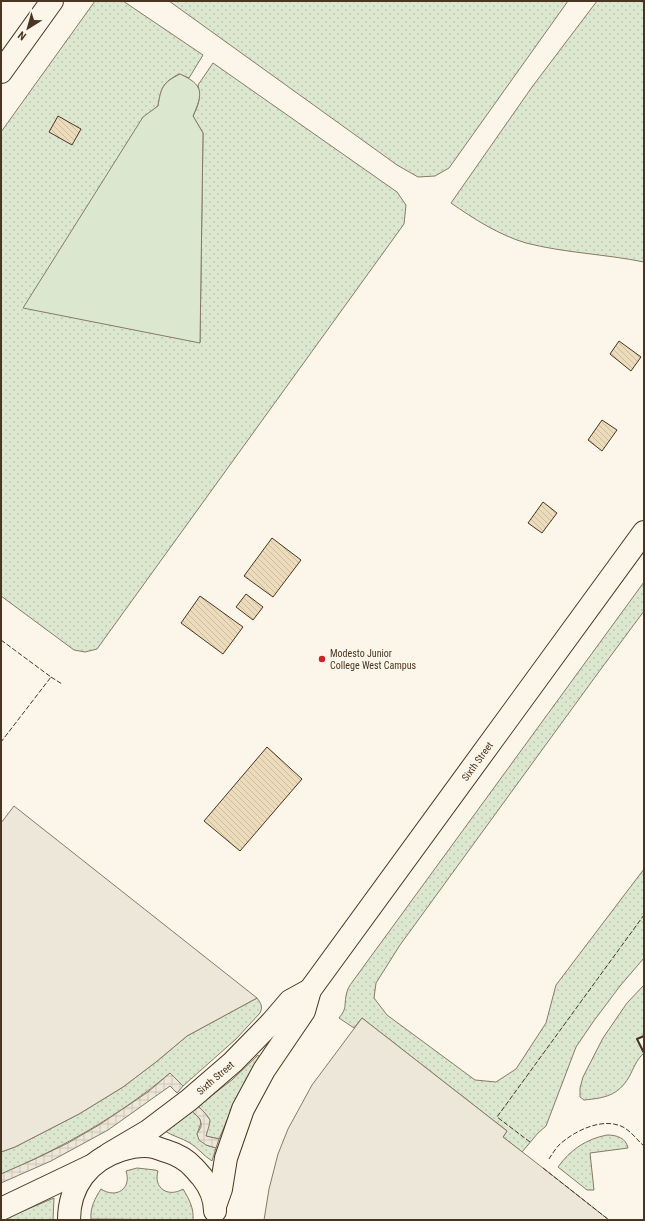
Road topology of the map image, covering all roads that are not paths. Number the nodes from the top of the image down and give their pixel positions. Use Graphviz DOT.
graph roads {
  1 [pos="52,1"];
  2 [pos="1,72"];
  3 [pos="644,532"];
  4 [pos="310,990"];
  5 [pos="101,1160"];
  6 [pos="1,1209"];
  7 [pos="215,1213"];
  8 [pos="69,1220"];
  1 -- 2 [label="street"];
  3 -- 4 [label="street, Sixth Street"];
  4 -- 5 [label="street, Sixth Street"];
  4 -- 7 [label="street, Sixth Street"];
  5 -- 6 [label="street"];
  5 -- 7 [label="street"];
  5 -- 8 [label="street"];
}
